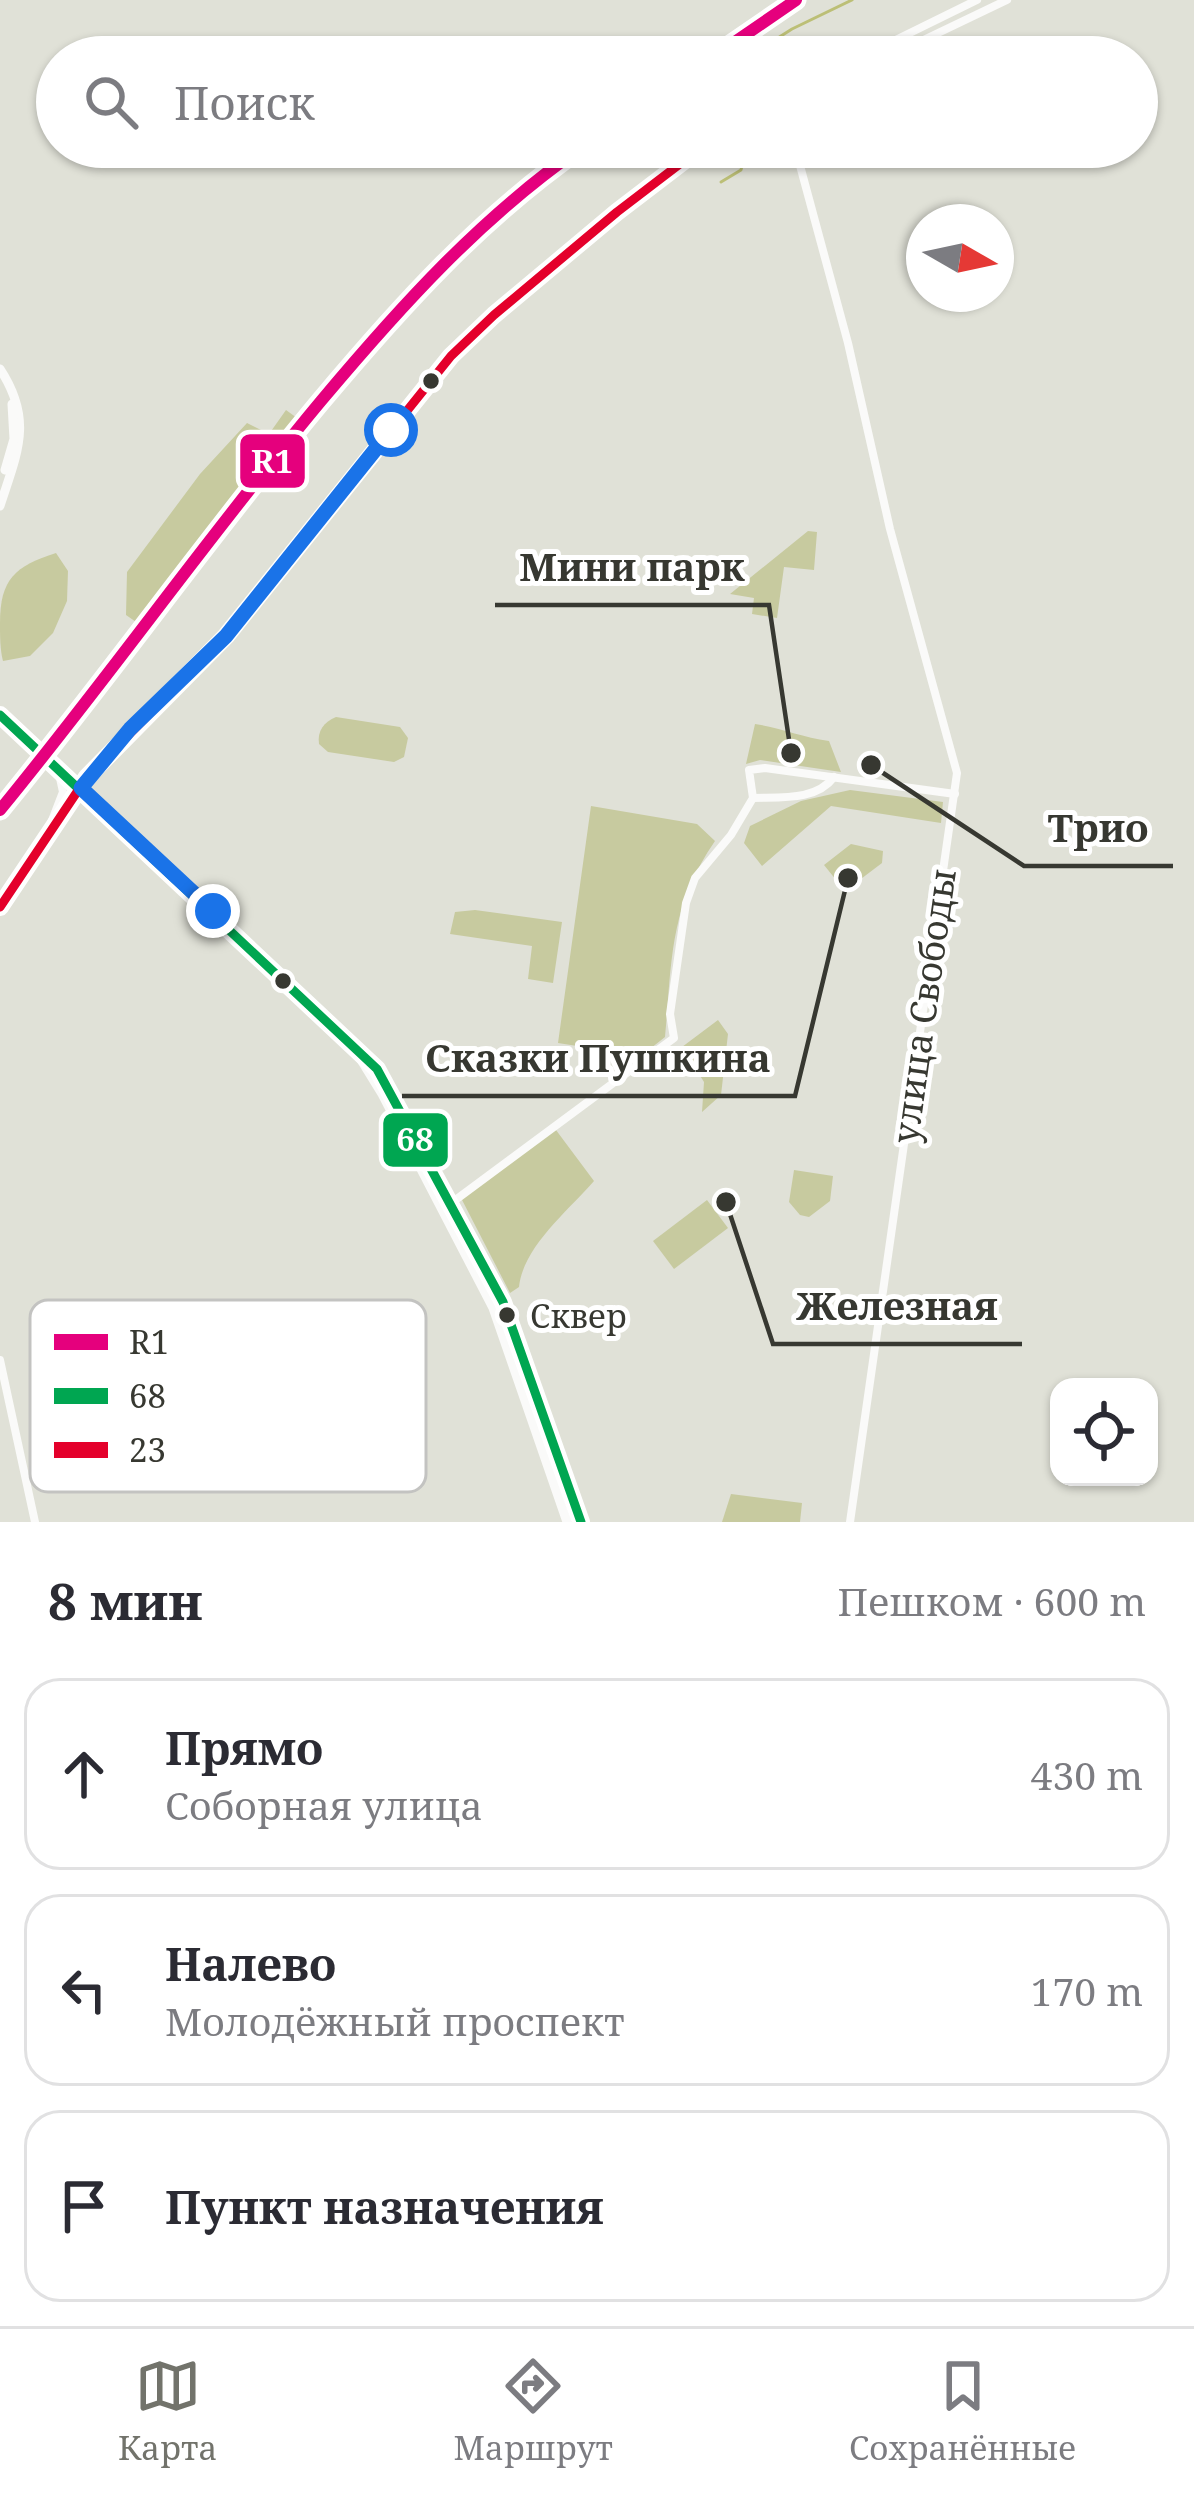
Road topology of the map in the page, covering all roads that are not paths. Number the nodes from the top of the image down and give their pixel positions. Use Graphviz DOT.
graph roads {
  1 [pos="977,0"];
  2 [pos="1007,0"];
  3 [pos="904,36"];
  4 [pos="932,36"];
  5 [pos="675,168"];
  6 [pos="801,168"];
  7 [pos="0,369"];
  8 [pos="0,379"];
  9 [pos="0,486"];
  10 [pos="0,506"];
  11 [pos="0,715"];
  12 [pos="57,767"];
  13 [pos="834,777"];
  14 [pos="81,788"];
  15 [pos="956,794"];
  16 [pos="753,798"];
  17 [pos="46,837"];
  18 [pos="0,907"];
  19 [pos="352,1043"];
  20 [pos="449,1205"];
  21 [pos="0,1360"];
  22 [pos="35,1522"];
  23 [pos="567,1522"];
  24 [pos="581,1522"];
  25 [pos="850,1522"];
  1 -- 3 [label="street"];
  2 -- 4 [label="street"];
  5 -- 14 [label="street"];
  6 -- 15 [label="street, улица Свободы"];
  7 -- 10 [label="main road"];
  8 -- 9 [label="main road"];
  11 -- 12 [label="main road"];
  12 -- 14 [label="main road"];
  12 -- 17 [label="street"];
  13 -- 15 [label="street"];
  13 -- 16 [label="street"];
  13 -- 16 [label="street"];
  14 -- 17 [label="street"];
  14 -- 19 [label="main road"];
  15 -- 25 [label="street, улица Свободы"];
  16 -- 20 [label="street"];
  17 -- 18 [label="street"];
  19 -- 20 [label="main road"];
  19 -- 23 [label="main road"];
  20 -- 24 [label="main road"];
  21 -- 22 [label="street"];
}
